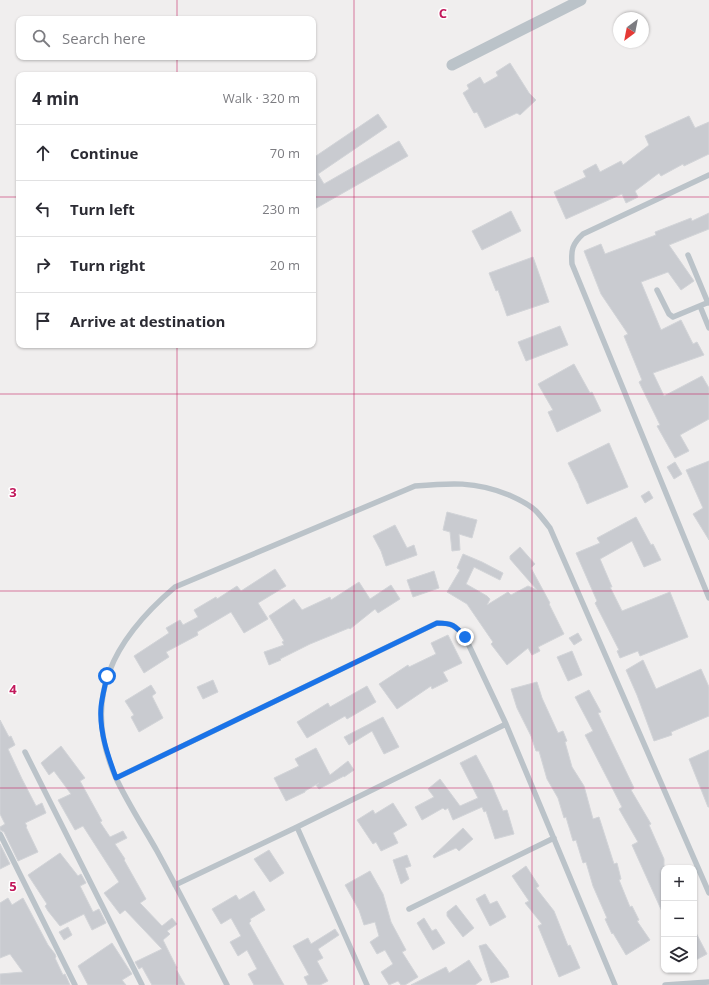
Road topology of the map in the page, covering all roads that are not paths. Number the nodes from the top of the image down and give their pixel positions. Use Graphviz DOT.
graph roads {
  1 [pos="581,0"];
  2 [pos="452,65"];
  3 [pos="709,175"];
  4 [pos="688,255"];
  5 [pos="657,290"];
  6 [pos="709,302"];
  7 [pos="700,306"];
  8 [pos="709,328"];
  9 [pos="709,598"];
  10 [pos="506,724"];
  11 [pos="25,752"];
  12 [pos="116,778"];
  13 [pos="297,827"];
  14 [pos="0,834"];
  15 [pos="554,838"];
  16 [pos="175,884"];
  17 [pos="709,893"];
  18 [pos="409,909"];
  19 [pos="709,982"];
  20 [pos="75,985"];
  21 [pos="142,985"];
  22 [pos="227,985"];
  23 [pos="367,985"];
  24 [pos="615,985"];
  25 [pos="665,985"];
  1 -- 2 [label="street"];
  3 -- 9 [label="lane"];
  4 -- 6 [label="lane"];
  5 -- 7 [label="lane"];
  6 -- 7 [label="lane"];
  7 -- 8 [label="lane"];
  10 -- 12 [label="lane"];
  10 -- 13 [label="lane"];
  10 -- 15 [label="lane"];
  11 -- 21 [label="lane"];
  12 -- 16 [label="lane"];
  12 -- 17 [label="lane"];
  13 -- 16 [label="lane"];
  13 -- 23 [label="lane"];
  14 -- 20 [label="lane"];
  15 -- 18 [label="lane"];
  15 -- 24 [label="lane"];
  16 -- 22 [label="lane"];
  19 -- 25 [label="lane"];
}
